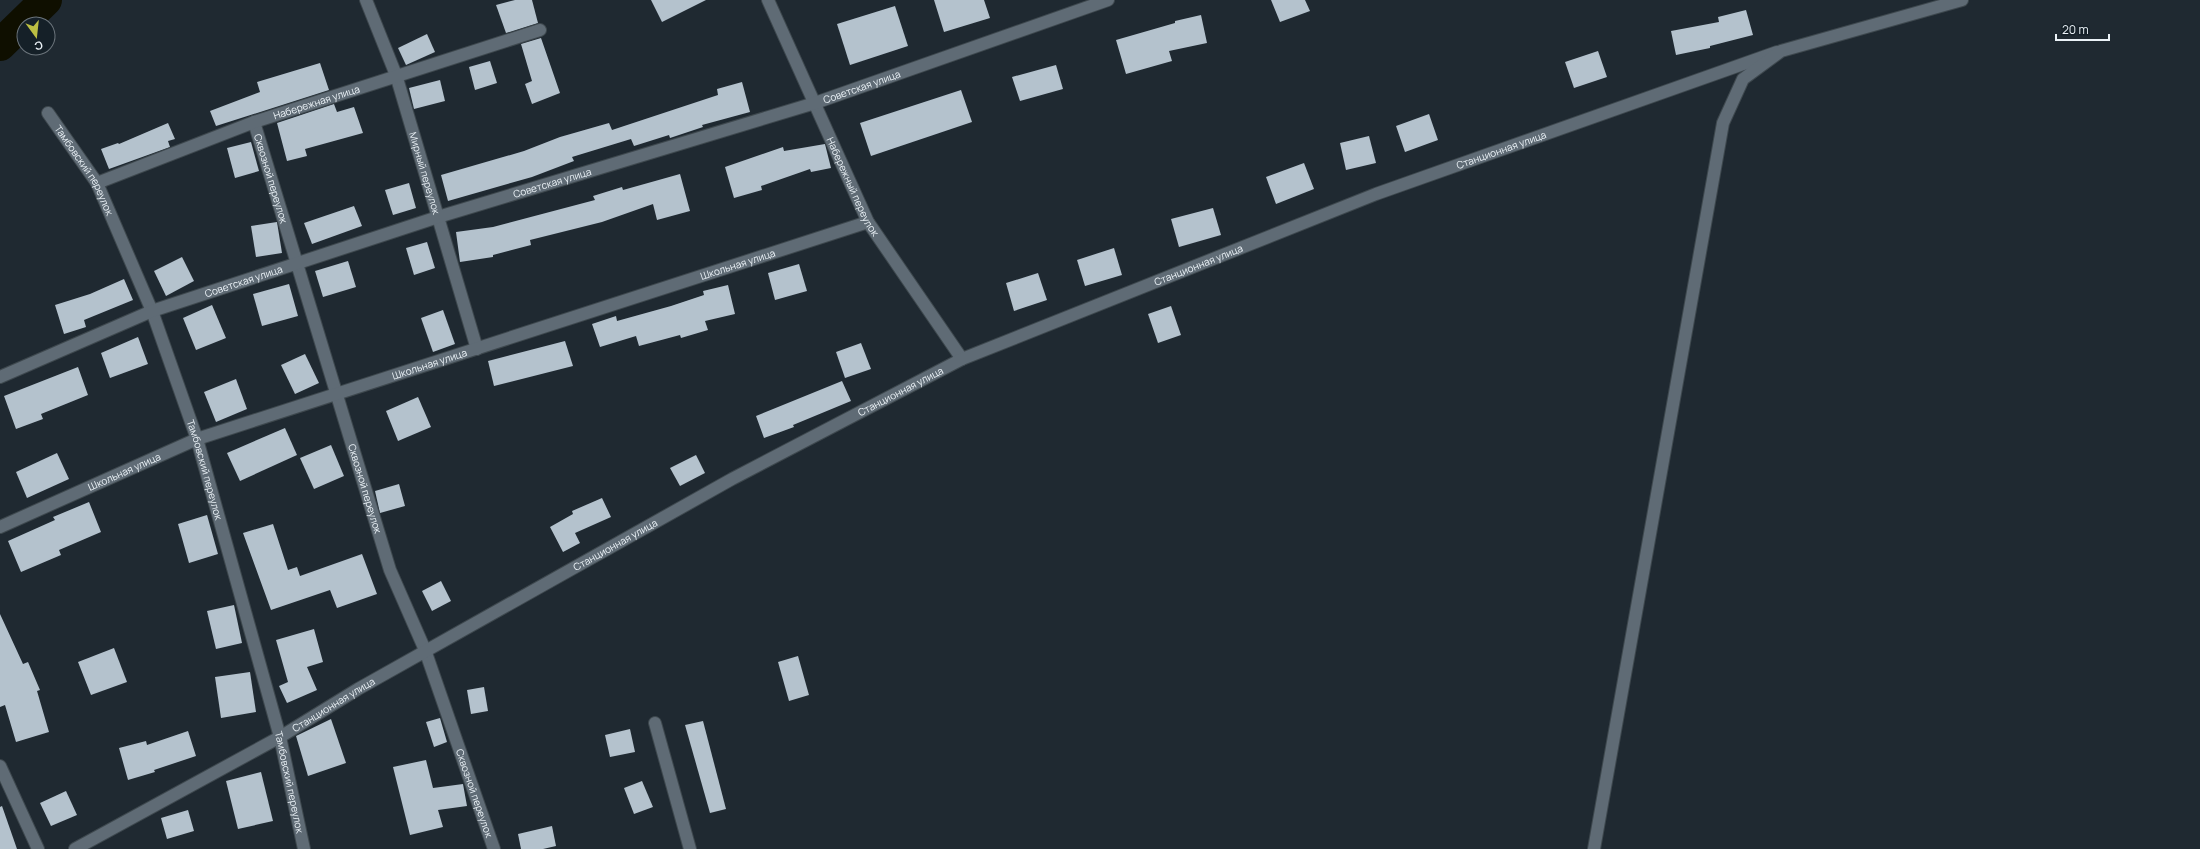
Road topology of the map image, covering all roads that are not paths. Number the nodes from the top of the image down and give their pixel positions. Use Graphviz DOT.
graph roads {
  1 [pos="366,0"];
  2 [pos="768,0"];
  3 [pos="1108,0"];
  4 [pos="1962,0"];
  5 [pos="540,30"];
  6 [pos="1781,51"];
  7 [pos="396,75"];
  8 [pos="815,103"];
  9 [pos="48,113"];
  10 [pos="254,122"];
  11 [pos="97,183"];
  12 [pos="438,217"];
  13 [pos="868,222"];
  14 [pos="296,263"];
  15 [pos="152,311"];
  16 [pos="477,349"];
  17 [pos="962,359"];
  18 [pos="0,377"];
  19 [pos="338,394"];
  20 [pos="197,438"];
  21 [pos="0,527"];
  22 [pos="425,650"];
  23 [pos="655,723"];
  24 [pos="280,737"];
  25 [pos="0,766"];
  26 [pos="38,849"];
  27 [pos="75,849"];
  28 [pos="304,849"];
  29 [pos="494,849"];
  30 [pos="690,849"];
  31 [pos="1594,849"];
  1 -- 7 [label="street, Мирный переулок"];
  2 -- 8 [label="street, Набережный переулок"];
  3 -- 8 [label="street, Советская улица"];
  4 -- 6 [label="street, Станционная улица"];
  5 -- 7 [label="street, Набережная улица"];
  6 -- 17 [label="street, Станционная улица"];
  6 -- 31 [label="street"];
  7 -- 10 [label="street, Набережная улица"];
  7 -- 12 [label="street, Мирный переулок"];
  8 -- 12 [label="street, Советская улица"];
  8 -- 13 [label="street, Набережный переулок"];
  9 -- 11 [label="street, Тамбовский переулок"];
  10 -- 11 [label="street, Набережная улица"];
  10 -- 14 [label="street, Сквозной переулок"];
  11 -- 15 [label="street, Тамбовский переулок"];
  12 -- 14 [label="street, Советская улица"];
  12 -- 16 [label="street, Мирный переулок"];
  13 -- 16 [label="street, Школьная улица"];
  13 -- 17 [label="street, Набережный переулок"];
  14 -- 15 [label="street, Советская улица"];
  14 -- 19 [label="street, Сквозной переулок"];
  15 -- 18 [label="street, Советская улица"];
  15 -- 20 [label="street, Тамбовский переулок"];
  16 -- 19 [label="street, Школьная улица"];
  17 -- 22 [label="street, Станционная улица"];
  19 -- 20 [label="street, Школьная улица"];
  19 -- 22 [label="street, Сквозной переулок"];
  20 -- 21 [label="street, Школьная улица"];
  20 -- 24 [label="street, Тамбовский переулок"];
  22 -- 24 [label="street, Станционная улица"];
  22 -- 29 [label="street, Сквозной переулок"];
  23 -- 30 [label="street"];
  24 -- 27 [label="street, Станционная улица"];
  24 -- 28 [label="street, Тамбовский переулок"];
  25 -- 26 [label="street"];
}
